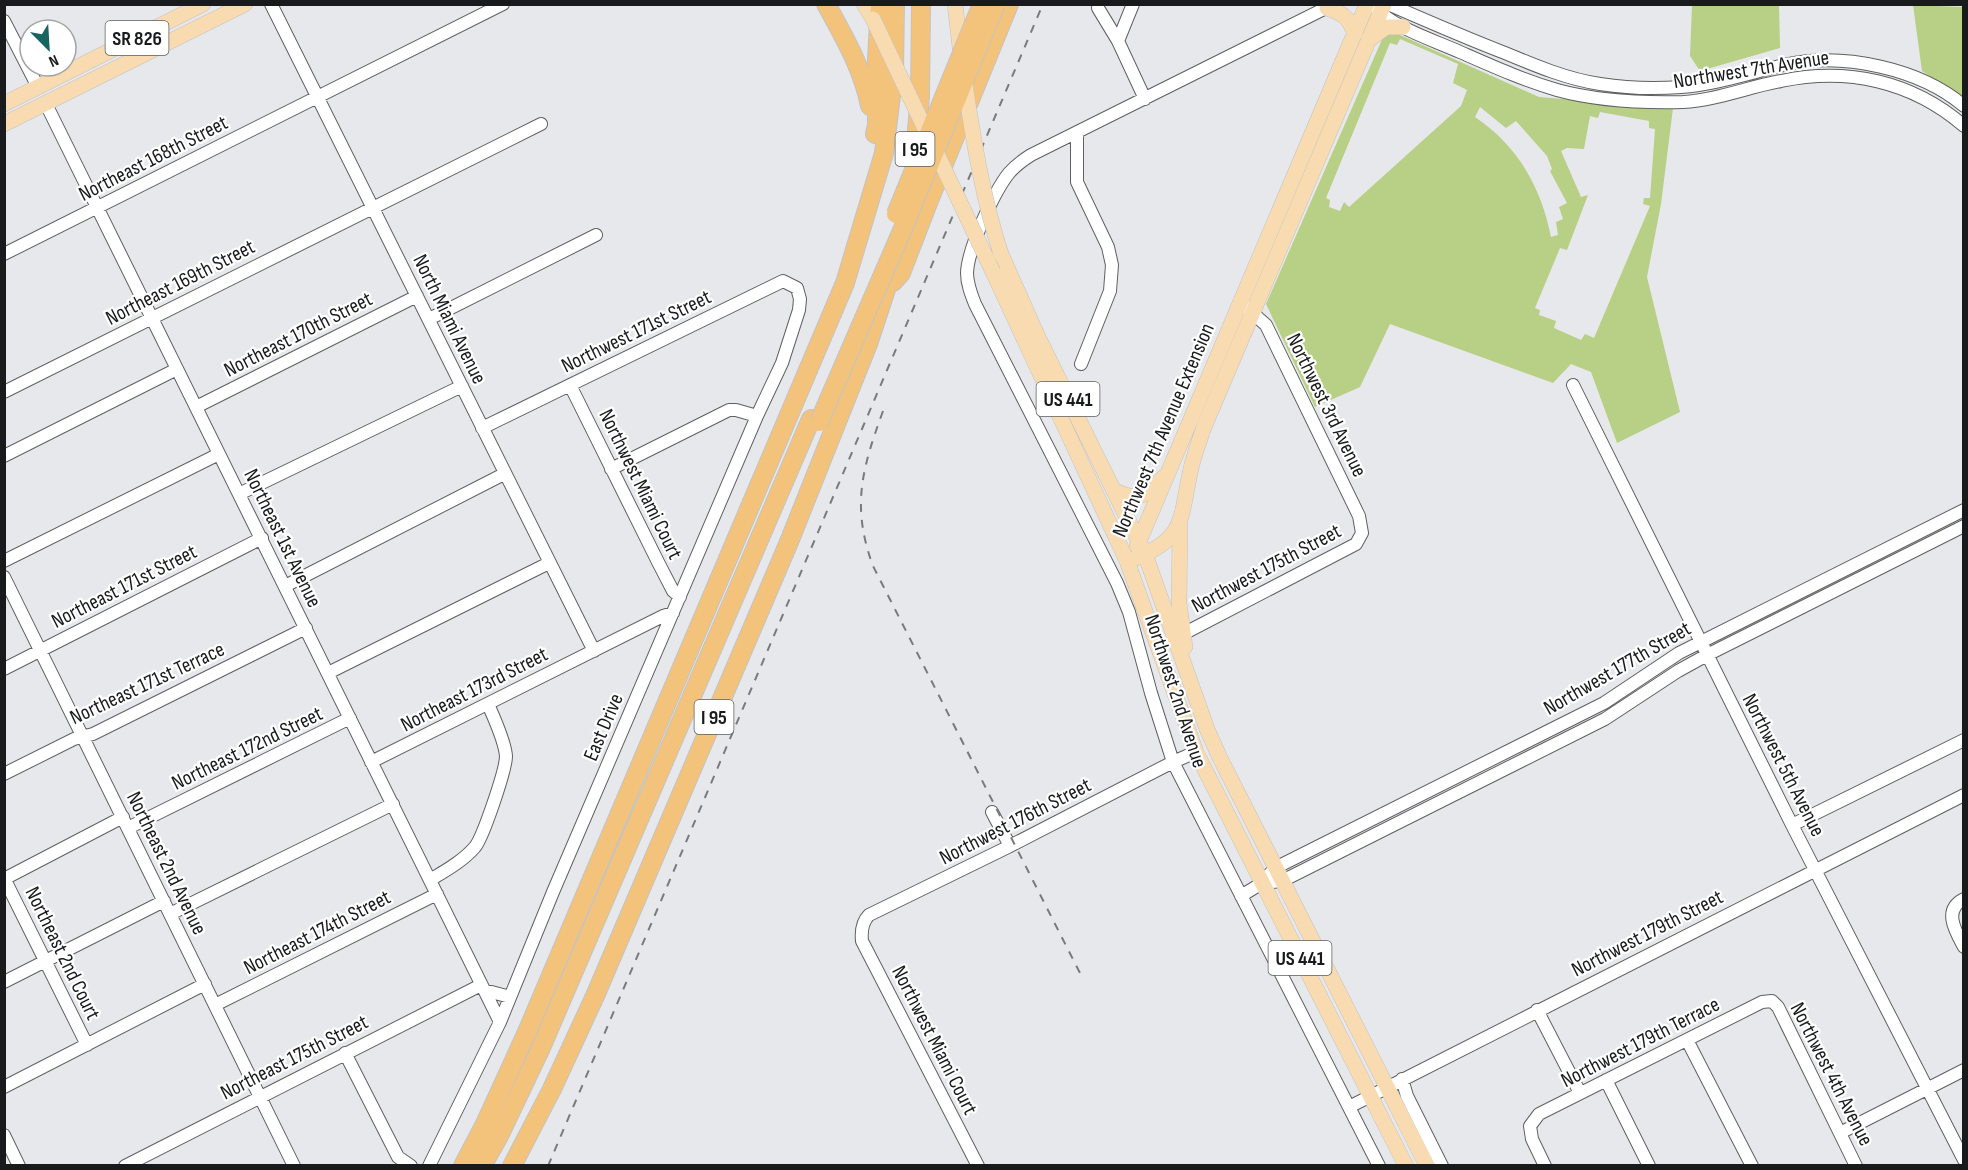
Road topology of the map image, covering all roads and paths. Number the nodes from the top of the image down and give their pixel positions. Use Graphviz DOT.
graph roads {
  1 [pos="203,4"];
  2 [pos="245,4"];
  3 [pos="271,4"];
  4 [pos="503,4"];
  5 [pos="826,4"];
  6 [pos="895,4"];
  7 [pos="921,4"];
  8 [pos="955,4"];
  9 [pos="982,4"];
  10 [pos="996,4"];
  11 [pos="1009,4"];
  12 [pos="1133,4"];
  13 [pos="1367,4"];
  14 [pos="1330,6"];
  15 [pos="1381,7"];
  16 [pos="870,8"];
  17 [pos="1098,8"];
  18 [pos="4,21"];
  19 [pos="1403,27"];
  20 [pos="1361,38"];
  21 [pos="1118,41"];
  22 [pos="990,52"];
  23 [pos="78,67"];
  24 [pos="56,78"];
  25 [pos="59,78"];
  26 [pos="38,87"];
  27 [pos="318,98"];
  28 [pos="1145,99"];
  29 [pos="4,104"];
  30 [pos="46,104"];
  31 [pos="1964,106"];
  32 [pos="19,117"];
  33 [pos="4,124"];
  34 [pos="541,124"];
  35 [pos="1964,126"];
  36 [pos="1077,132"];
  37 [pos="875,134"];
  38 [pos="872,196"];
  39 [pos="373,207"];
  40 [pos="97,208"];
  41 [pos="596,235"];
  42 [pos="4,254"];
  43 [pos="886,290"];
  44 [pos="417,296"];
  45 [pos="800,299"];
  46 [pos="1247,308"];
  47 [pos="152,318"];
  48 [pos="429,320"];
  49 [pos="1081,364"];
  50 [pos="177,369"];
  51 [pos="570,385"];
  52 [pos="1573,385"];
  53 [pos="462,386"];
  54 [pos="4,392"];
  55 [pos="196,407"];
  56 [pos="757,416"];
  57 [pos="815,420"];
  58 [pos="482,428"];
  59 [pos="219,454"];
  60 [pos="4,456"];
  61 [pos="611,469"];
  62 [pos="1168,472"];
  63 [pos="504,474"];
  64 [pos="1114,490"];
  65 [pos="239,494"];
  66 [pos="1964,510"];
  67 [pos="1180,524"];
  68 [pos="1964,526"];
  69 [pos="1362,533"];
  70 [pos="262,538"];
  71 [pos="1142,548"];
  72 [pos="4,561"];
  73 [pos="1127,561"];
  74 [pos="549,563"];
  75 [pos="4,577"];
  76 [pos="285,586"];
  77 [pos="680,597"];
  78 [pos="674,613"];
  79 [pos="306,628"];
  80 [pos="1184,634"];
  81 [pos="1700,642"];
  82 [pos="41,651"];
  83 [pos="594,651"];
  84 [pos="1707,656"];
  85 [pos="4,669"];
  86 [pos="328,673"];
  87 [pos="1191,683"];
  88 [pos="488,704"];
  89 [pos="350,718"];
  90 [pos="83,737"];
  91 [pos="1964,740"];
  92 [pos="1196,752"];
  93 [pos="371,762"];
  94 [pos="1173,762"];
  95 [pos="4,774"];
  96 [pos="1964,795"];
  97 [pos="393,804"];
  98 [pos="992,812"];
  99 [pos="125,823"];
  100 [pos="1791,825"];
  101 [pos="1010,846"];
  102 [pos="1815,869"];
  103 [pos="1279,875"];
  104 [pos="5,878"];
  105 [pos="430,880"];
  106 [pos="1262,884"];
  107 [pos="437,894"];
  108 [pos="1241,896"];
  109 [pos="1964,899"];
  110 [pos="164,901"];
  111 [pos="170,914"];
  112 [pos="861,932"];
  113 [pos="1964,947"];
  114 [pos="46,961"];
  115 [pos="4,982"];
  116 [pos="205,984"];
  117 [pos="482,987"];
  118 [pos="510,997"];
  119 [pos="1772,1001"];
  120 [pos="215,1005"];
  121 [pos="1537,1010"];
  122 [pos="500,1022"];
  123 [pos="1687,1040"];
  124 [pos="87,1045"];
  125 [pos="345,1053"];
  126 [pos="1964,1070"];
  127 [pos="1402,1079"];
  128 [pos="1606,1080"];
  129 [pos="1387,1086"];
  130 [pos="4,1088"];
  131 [pos="1927,1089"];
  132 [pos="1580,1093"];
  133 [pos="260,1096"];
  134 [pos="1371,1096"];
  135 [pos="1349,1107"];
  136 [pos="1840,1133"];
  137 [pos="4,1135"];
  138 [pos="1964,1160"];
  139 [pos="19,1166"];
  140 [pos="124,1166"];
  141 [pos="294,1166"];
  142 [pos="411,1166"];
  143 [pos="429,1166"];
  144 [pos="464,1166"];
  145 [pos="483,1166"];
  146 [pos="495,1166"];
  147 [pos="512,1166"];
  148 [pos="978,1166"];
  149 [pos="1379,1166"];
  150 [pos="1406,1166"];
  151 [pos="1427,1166"];
  152 [pos="1442,1166"];
  153 [pos="1545,1166"];
  154 [pos="1649,1166"];
  155 [pos="1752,1166"];
  156 [pos="1856,1166"];
  1 -- 23 [label="main road, SR 826"];
  2 -- 30 [label="main road, SR 826"];
  3 -- 27 [label="street, North Miami Avenue"];
  4 -- 27 [label="street, Northeast 168th Street"];
  5 -- 37 [label="highway"];
  6 -- 38 [label="highway, I 95"];
  7 -- 43 [label="highway, I 95"];
  8 -- 64 [label="main road, US 441, bridge"];
  9 -- 57 [label="highway, bridge"];
  10 -- 22 [label="highway"];
  10 -- 57 [label="highway, bridge"];
  11 -- 22 [label="highway"];
  12 -- 21 [label="street"];
  13 -- 20 [label="main road, Northwest 7th Avenue Extension"];
  14 -- 20 [label="main road"];
  14 -- 28 [label="street"];
  15 -- 19 [label="street, Northwest 7th Avenue"];
  15 -- 20 [label="main road, Northwest 7th Avenue Extension"];
  15 -- 31 [label="street, Northwest 7th Avenue"];
  16 -- 37 [label="highway"];
  16 -- 73 [label="main road, US 441, bridge"];
  17 -- 21 [label="street"];
  18 -- 26 [label="street"];
  19 -- 20 [label="main road"];
  19 -- 35 [label="street, Northwest 7th Avenue"];
  20 -- 46 [label="main road, Northwest 7th Avenue Extension"];
  21 -- 28 [label="street"];
  22 -- 43 [label="highway"];
  24 -- 26 [label="main road, SR 826"];
  25 -- 30 [label="main road"];
  26 -- 29 [label="main road, SR 826"];
  26 -- 32 [label="main road"];
  27 -- 39 [label="street, North Miami Avenue"];
  27 -- 40 [label="street, Northeast 168th Street"];
  28 -- 36 [label="street"];
  30 -- 32 [label="main road, SR 826"];
  30 -- 40 [label="street, Northeast 1st Avenue"];
  32 -- 33 [label="main road, SR 826"];
  34 -- 39 [label="street, Northeast 169th Street"];
  36 -- 49 [label="street"];
  36 -- 94 [label="street, Northwest 2nd Avenue"];
  37 -- 38 [label="highway"];
  38 -- 144 [label="highway, I 95"];
  39 -- 44 [label="street, North Miami Avenue"];
  39 -- 47 [label="street, Northeast 169th Street"];
  40 -- 42 [label="street, Northeast 168th Street"];
  40 -- 47 [label="street, Northeast 1st Avenue"];
  41 -- 48 [label="street"];
  43 -- 147 [label="highway, I 95"];
  44 -- 48 [label="street, North Miami Avenue"];
  44 -- 55 [label="street, Northeast 170th Street"];
  45 -- 51 [label="street, Northwest 171st Street"];
  45 -- 56 [label="street, East Drive"];
  46 -- 62 [label="main road, Northwest 7th Avenue Extension"];
  46 -- 67 [label="main road, Northwest 7th Avenue Extension"];
  46 -- 69 [label="street, Northwest 3rd Avenue"];
  47 -- 50 [label="street, Northeast 1st Avenue"];
  47 -- 54 [label="street, Northeast 169th Street"];
  48 -- 53 [label="street, North Miami Avenue"];
  50 -- 55 [label="street, Northeast 1st Avenue"];
  50 -- 60 [label="street"];
  51 -- 58 [label="street, Northwest 171st Street"];
  51 -- 61 [label="street, Northwest Miami Court"];
  52 -- 81 [label="street, Northwest 5th Avenue"];
  53 -- 58 [label="street, North Miami Avenue"];
  53 -- 65 [label="street"];
  55 -- 59 [label="street, Northeast 1st Avenue"];
  56 -- 61 [label="street"];
  56 -- 77 [label="street, East Drive"];
  57 -- 145 [label="highway"];
  57 -- 146 [label="highway"];
  58 -- 63 [label="street, North Miami Avenue"];
  59 -- 65 [label="street, Northeast 1st Avenue"];
  59 -- 72 [label="street"];
  61 -- 77 [label="street, Northwest Miami Court"];
  62 -- 64 [label="main road"];
  62 -- 71 [label="main road, Northwest 7th Avenue Extension"];
  63 -- 74 [label="street, North Miami Avenue"];
  63 -- 76 [label="street"];
  64 -- 71 [label="main road, US 441"];
  65 -- 70 [label="street, Northeast 1st Avenue"];
  66 -- 81 [label="street, Northwest 177th Street"];
  67 -- 71 [label="main road, Northwest 7th Avenue Extension"];
  67 -- 80 [label="main road"];
  68 -- 84 [label="street, Northwest 177th Street"];
  69 -- 80 [label="street, Northwest 175th Street"];
  70 -- 76 [label="street, Northeast 1st Avenue"];
  70 -- 82 [label="street, Northeast 171st Street"];
  71 -- 73 [label="main road, Northwest 7th Avenue Extension"];
  71 -- 87 [label="main road, Northwest 2nd Avenue / US 441"];
  73 -- 92 [label="main road, Northwest 2nd Avenue / US 441"];
  74 -- 83 [label="street, North Miami Avenue"];
  74 -- 86 [label="street, Northeast 172nd Street"];
  75 -- 82 [label="street, Northeast 2nd Avenue"];
  76 -- 79 [label="street, Northeast 1st Avenue"];
  77 -- 78 [label="street, East Drive"];
  78 -- 83 [label="street, Northeast 173rd Street"];
  78 -- 118 [label="street, East Drive"];
  79 -- 86 [label="street, Northeast 1st Avenue"];
  79 -- 90 [label="street, Northeast 171st Terrace"];
  80 -- 87 [label="main road"];
  81 -- 84 [label="street, Northwest 5th Avenue"];
  81 -- 103 [label="street, Northwest 177th Street"];
  82 -- 85 [label="street, Northeast 171st Street"];
  82 -- 90 [label="street, Northeast 2nd Avenue"];
  83 -- 88 [label="street, Northeast 173rd Street"];
  84 -- 100 [label="street, Northwest 5th Avenue"];
  84 -- 103 [label="street, Northwest 177th Street"];
  86 -- 89 [label="street, Northeast 1st Avenue"];
  87 -- 103 [label="main road, Northwest 2nd Avenue / US 441"];
  88 -- 93 [label="street, Northeast 173rd Street"];
  88 -- 105 [label="street"];
  89 -- 93 [label="street, Northeast 1st Avenue"];
  89 -- 99 [label="street, Northeast 172nd Street"];
  90 -- 95 [label="street, Northeast 171st Terrace"];
  90 -- 99 [label="street, Northeast 2nd Avenue"];
  91 -- 100 [label="street"];
  92 -- 94 [label="street, Northwest 176th Street"];
  92 -- 106 [label="main road, Northwest 2nd Avenue / US 441"];
  93 -- 97 [label="street, Northeast 1st Avenue"];
  94 -- 101 [label="street, Northwest 176th Street"];
  94 -- 108 [label="street, Northwest 2nd Avenue"];
  96 -- 102 [label="street, Northwest 179th Street"];
  97 -- 105 [label="street, Northeast 1st Avenue"];
  97 -- 111 [label="street"];
  98 -- 101 [label="street"];
  99 -- 104 [label="street, Northeast 172nd Street"];
  99 -- 110 [label="street, Northeast 2nd Avenue"];
  100 -- 102 [label="street, Northwest 5th Avenue"];
  101 -- 112 [label="street, Northwest 176th Street"];
  102 -- 121 [label="street, Northwest 179th Street"];
  102 -- 131 [label="street, Northwest 5th Avenue"];
  103 -- 106 [label="street, Northwest 177th Street"];
  103 -- 129 [label="main road, Northwest 2nd Avenue / US 441"];
  104 -- 114 [label="street, Northeast 2nd Court"];
  105 -- 107 [label="street, Northeast 1st Avenue"];
  106 -- 108 [label="street, Northwest 177th Street"];
  106 -- 134 [label="main road, Northwest 2nd Avenue / US 441"];
  107 -- 117 [label="street, Northeast 1st Avenue"];
  107 -- 120 [label="street, Northeast 174th Street"];
  108 -- 135 [label="street, Northwest 2nd Avenue"];
  109 -- 113 [label="street"];
  110 -- 111 [label="street, Northeast 2nd Avenue"];
  110 -- 114 [label="street"];
  111 -- 116 [label="street, Northeast 2nd Avenue"];
  112 -- 148 [label="street, Northwest Miami Court"];
  114 -- 115 [label="street"];
  114 -- 124 [label="street, Northeast 2nd Court"];
  116 -- 120 [label="street, Northeast 2nd Avenue"];
  116 -- 124 [label="street"];
  117 -- 118 [label="street"];
  117 -- 122 [label="street, Northeast 1st Avenue"];
  117 -- 125 [label="street, Northeast 175th Street"];
  118 -- 122 [label="street, East Drive"];
  119 -- 123 [label="street, Northwest 179th Terrace"];
  119 -- 136 [label="street, Northwest 4th Avenue"];
  120 -- 133 [label="street, Northeast 2nd Avenue"];
  121 -- 127 [label="street, Northwest 179th Street"];
  121 -- 132 [label="street"];
  122 -- 143 [label="street, East Drive"];
  123 -- 128 [label="street, Northwest 179th Terrace"];
  123 -- 155 [label="street"];
  124 -- 130 [label="street"];
  125 -- 133 [label="street, Northeast 175th Street"];
  125 -- 142 [label="street"];
  126 -- 131 [label="street"];
  127 -- 129 [label="street, Northwest 179th Street"];
  127 -- 152 [label="street"];
  128 -- 132 [label="street, Northwest 179th Terrace"];
  128 -- 154 [label="street"];
  129 -- 134 [label="street, Northwest 179th Street"];
  129 -- 151 [label="main road, Northwest 2nd Avenue / US 441"];
  131 -- 136 [label="street"];
  131 -- 138 [label="street, Northwest 5th Avenue"];
  132 -- 153 [label="street, Northwest 179th Terrace"];
  133 -- 140 [label="street, Northeast 175th Street"];
  133 -- 141 [label="street, Northeast 2nd Avenue"];
  134 -- 135 [label="street, Northwest 179th Street"];
  134 -- 150 [label="main road, Northwest 2nd Avenue / US 441"];
  135 -- 149 [label="street, Northwest 2nd Avenue"];
  136 -- 156 [label="street, Northwest 4th Avenue"];
  137 -- 139 [label="street"];
}
